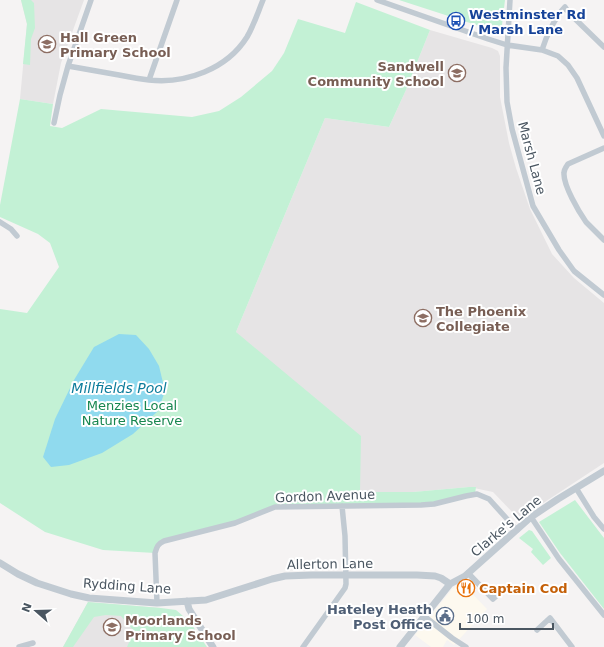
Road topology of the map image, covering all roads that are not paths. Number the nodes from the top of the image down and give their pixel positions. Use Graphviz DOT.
graph roads {
  1 [pos="91,0"];
  2 [pos="177,0"];
  3 [pos="263,0"];
  4 [pos="377,0"];
  5 [pos="510,0"];
  6 [pos="561,0"];
  7 [pos="565,7"];
  8 [pos="507,45"];
  9 [pos="604,46"];
  10 [pos="542,50"];
  11 [pos="68,66"];
  12 [pos="149,80"];
  13 [pos="54,123"];
  14 [pos="602,125"];
  15 [pos="604,136"];
  16 [pos="604,148"];
  17 [pos="0,222"];
  18 [pos="18,236"];
  19 [pos="604,240"];
  20 [pos="604,295"];
  21 [pos="604,471"];
  22 [pos="576,488"];
  23 [pos="342,506"];
  24 [pos="531,517"];
  25 [pos="517,530"];
  26 [pos="604,530"];
  27 [pos="0,563"];
  28 [pos="467,574"];
  29 [pos="346,576"];
  30 [pos="450,584"];
  31 [pos="502,591"];
  32 [pos="187,601"];
  33 [pos="156,602"];
  34 [pos="604,615"];
  35 [pos="424,616"];
  36 [pos="537,630"];
  37 [pos="33,643"];
  38 [pos="19,647"];
  39 [pos="213,647"];
  40 [pos="303,647"];
  41 [pos="400,647"];
  42 [pos="466,647"];
  43 [pos="572,647"];
  1 -- 11 [label="street"];
  2 -- 12 [label="street"];
  3 -- 12 [label="street"];
  4 -- 8 [label="street"];
  5 -- 8 [label="street, Marsh Lane"];
  6 -- 7 [label="street"];
  7 -- 9 [label="street"];
  7 -- 10 [label="street"];
  8 -- 10 [label="street"];
  8 -- 20 [label="street, Marsh Lane"];
  10 -- 14 [label="street"];
  11 -- 12 [label="street"];
  11 -- 13 [label="street"];
  14 -- 15 [label="street"];
  16 -- 19 [label="street"];
  17 -- 18 [label="street"];
  21 -- 22 [label="street, Clarke's Lane"];
  22 -- 24 [label="street, Clarke's Lane"];
  22 -- 26 [label="street"];
  23 -- 25 [label="street, Gordon Avenue"];
  23 -- 29 [label="street"];
  23 -- 33 [label="street, Gordon Avenue"];
  24 -- 25 [label="street, Clarke's Lane"];
  24 -- 34 [label="street"];
  25 -- 28 [label="street, Clarke's Lane"];
  27 -- 33 [label="street, Rydding Lane"];
  28 -- 30 [label="street, Clarke's Lane"];
  28 -- 31 [label="street"];
  29 -- 30 [label="street, Allerton Lane"];
  29 -- 32 [label="street, Allerton Lane"];
  29 -- 40 [label="street"];
  30 -- 35 [label="street"];
  32 -- 33 [label="street, Rydding Lane"];
  32 -- 39 [label="street"];
  35 -- 41 [label="street"];
  35 -- 42 [label="street"];
  36 -- 43 [label="street"];
  37 -- 38 [label="street"];
}
